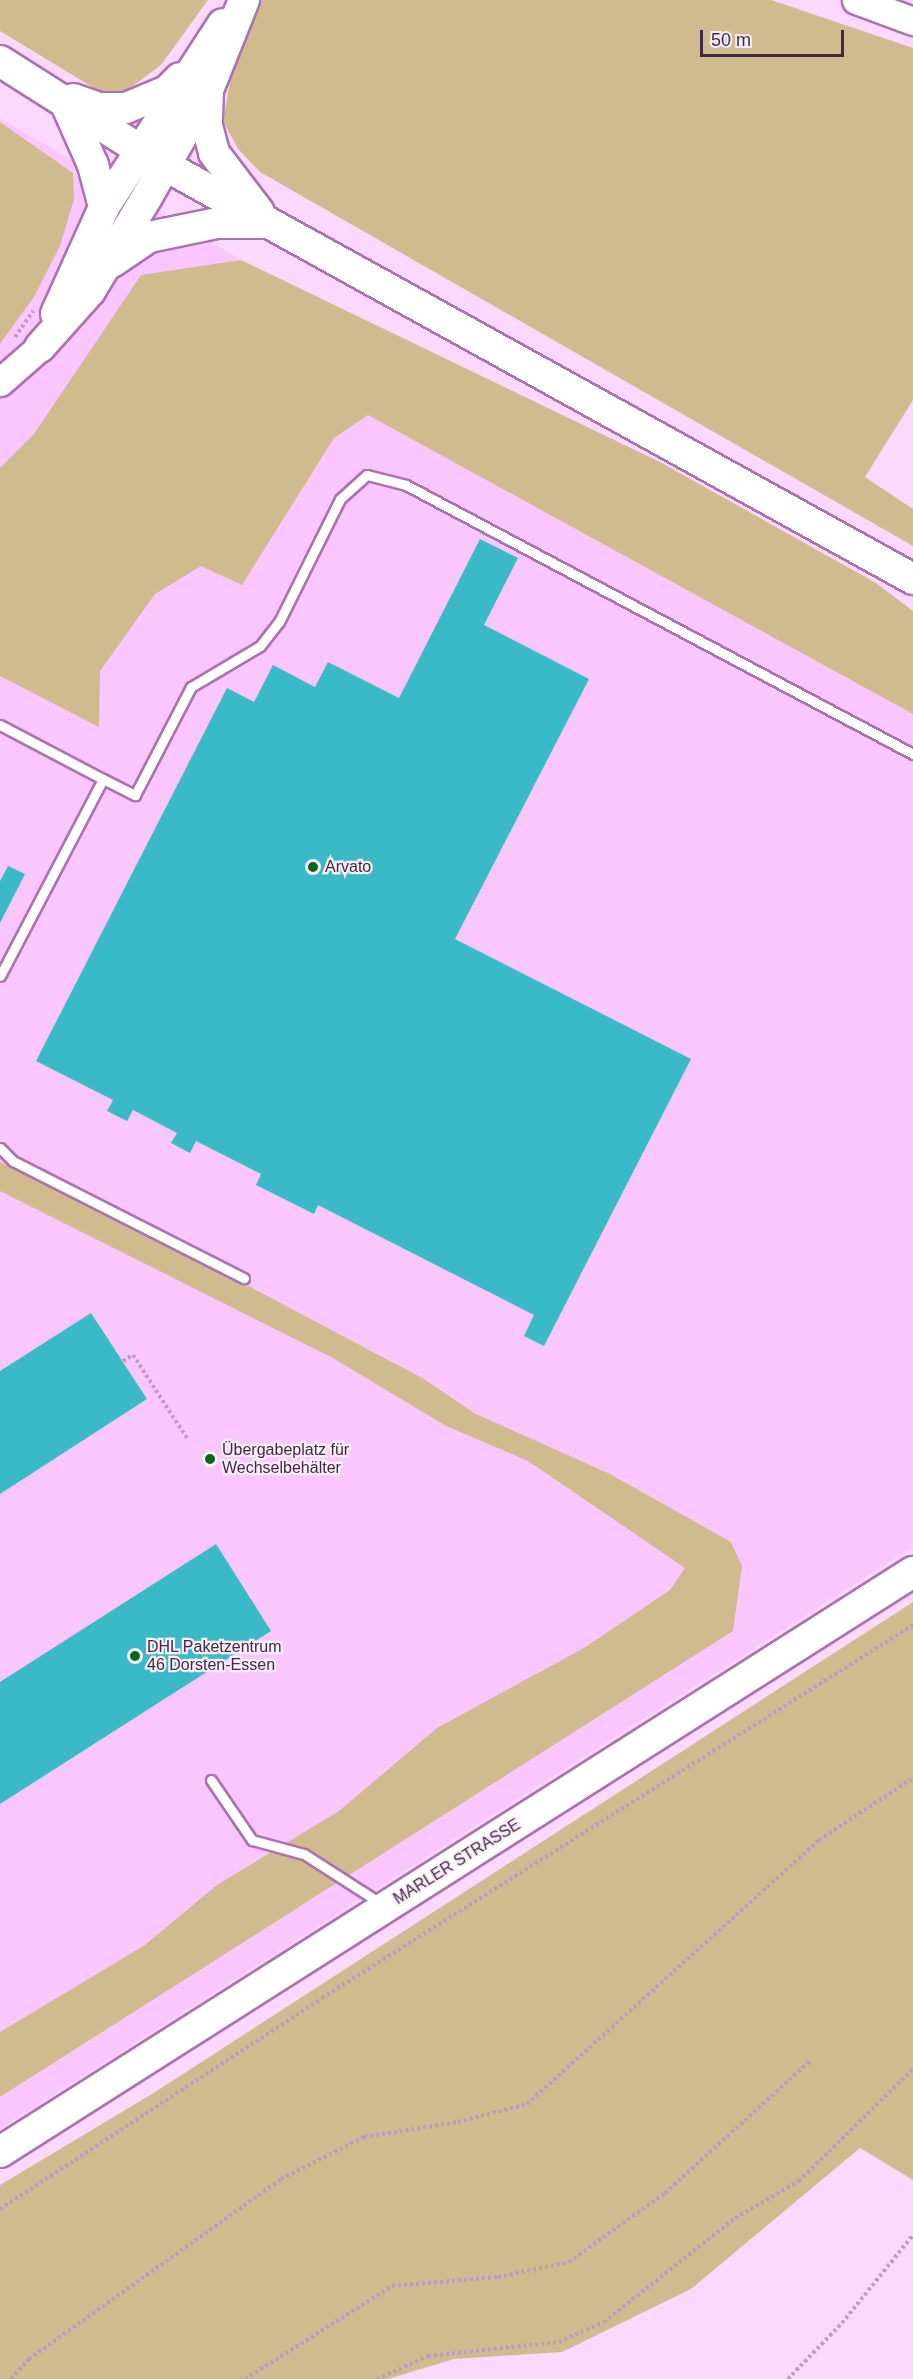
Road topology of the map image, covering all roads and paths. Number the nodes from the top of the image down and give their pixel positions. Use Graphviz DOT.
graph roads {
  1 [pos="243,0"];
  2 [pos="856,0"];
  3 [pos="913,21"];
  4 [pos="0,62"];
  5 [pos="200,79"];
  6 [pos="36,84"];
  7 [pos="66,104"];
  8 [pos="152,158"];
  9 [pos="104,207"];
  10 [pos="268,224"];
  11 [pos="103,268"];
  12 [pos="40,347"];
  13 [pos="0,382"];
  14 [pos="913,579"];
  15 [pos="0,725"];
  16 [pos="913,754"];
  17 [pos="103,778"];
  18 [pos="0,976"];
  19 [pos="0,1148"];
  20 [pos="244,1278"];
  21 [pos="123,1361"];
  22 [pos="187,1438"];
  23 [pos="913,1572"];
  24 [pos="913,1625"];
  25 [pos="913,1778"];
  26 [pos="211,1780"];
  27 [pos="386,1907"];
  28 [pos="810,2061"];
  29 [pos="913,2069"];
  30 [pos="0,2152"];
  31 [pos="0,2209"];
  32 [pos="913,2235"];
  33 [pos="11,2379"];
  34 [pos="245,2379"];
  35 [pos="376,2379"];
  36 [pos="788,2379"];
  1 -- 5 [label="main road"];
  2 -- 3 [label="street"];
  4 -- 6 [label="main road"];
  5 -- 6 [label="main road"];
  5 -- 8 [label="main road"];
  5 -- 10 [label="main road"];
  6 -- 7 [label="main road"];
  7 -- 8 [label="main road"];
  7 -- 9 [label="main road"];
  8 -- 9 [label="main road"];
  8 -- 10 [label="main road"];
  8 -- 11 [label="main road"];
  9 -- 12 [label="main road"];
  10 -- 11 [label="main road"];
  10 -- 14 [label="main road"];
  11 -- 12 [label="main road"];
  12 -- 13 [label="street"];
  15 -- 17 [label="lane"];
  16 -- 17 [label="lane"];
  17 -- 18 [label="lane"];
  19 -- 20 [label="lane"];
  21 -- 22 [label="path"];
  23 -- 27 [label="main road, MARLER STRASSE"];
  24 -- 31 [label="path"];
  25 -- 33 [label="path"];
  26 -- 27 [label="lane"];
  27 -- 30 [label="main road, MARLER STRASSE"];
  28 -- 34 [label="path"];
  29 -- 35 [label="path"];
  32 -- 36 [label="path"];
}
